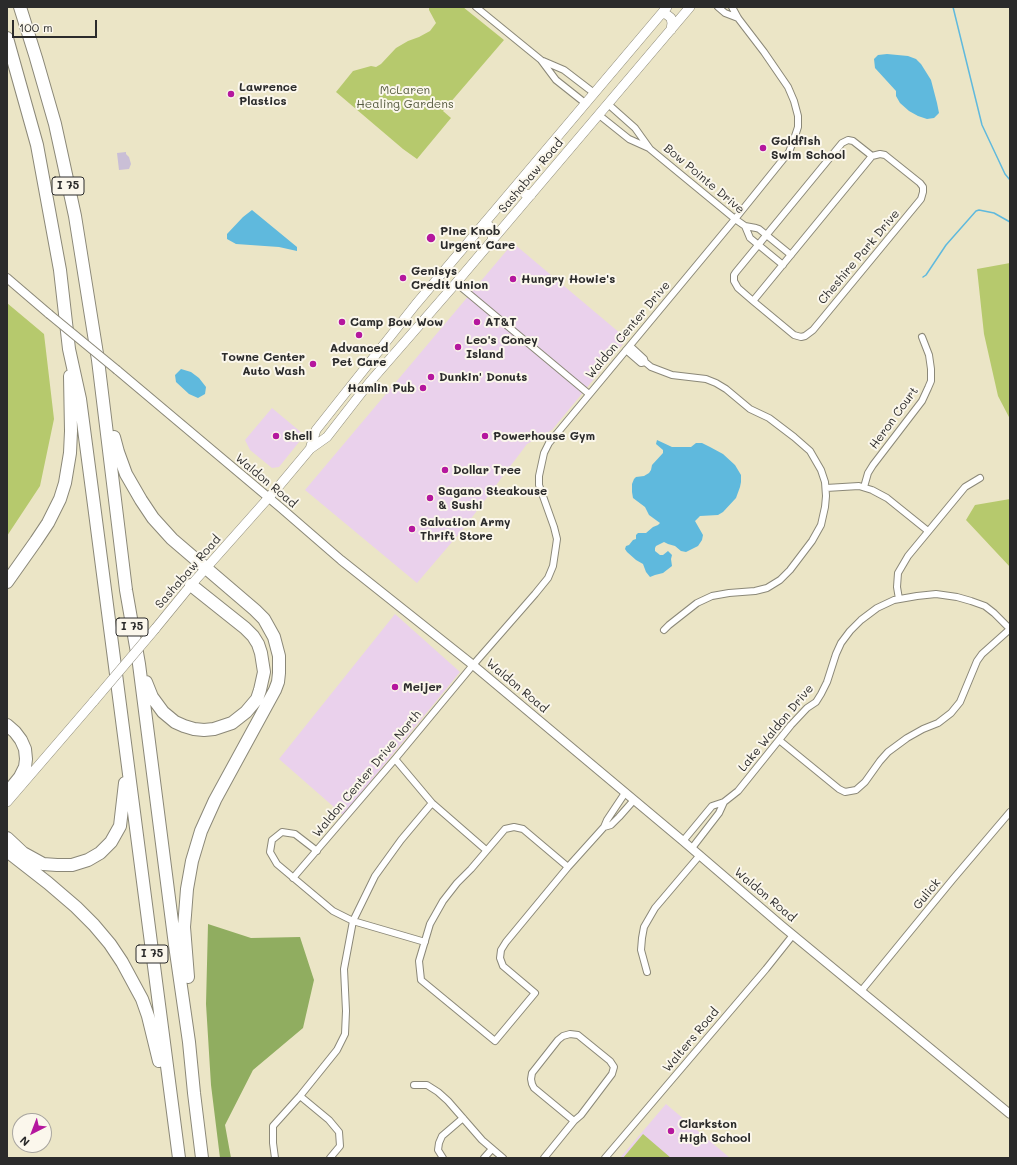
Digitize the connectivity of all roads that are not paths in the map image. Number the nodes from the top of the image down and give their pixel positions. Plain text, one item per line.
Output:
1 (20, 7) edge
2 (476, 7) edge
3 (690, 7) edge
4 (718, 7) edge
5 (732, 7) edge
6 (664, 10) edge
7 (738, 18) junction
8 (671, 30) junction
9 (7, 38) edge
10 (541, 60) junction
11 (594, 93) junction
12 (585, 103) junction
13 (608, 104) junction
14 (599, 115) junction
15 (650, 149) junction
16 (872, 156) junction
17 (524, 176) junction
18 (531, 195) junction
19 (735, 219) junction
20 (485, 222) junction
21 (745, 226) junction
22 (766, 235) junction
23 (492, 241) junction
24 (758, 245) junction
25 (791, 255) junction
26 (783, 265) junction
27 (7, 278) edge
28 (456, 283) junction
29 (753, 301) junction
30 (393, 333) junction
31 (922, 337) dead end
32 (403, 344) junction
33 (628, 348) junction
34 (69, 349) junction
35 (99, 368) junction
36 (589, 394) junction
37 (334, 408) junction
38 (344, 416) junction
39 (310, 449) junction
40 (980, 478) dead end
41 (864, 487) junction
42 (826, 488) junction
43 (268, 498) junction
44 (928, 531) junction
45 (206, 568) junction
46 (7, 582) edge
47 (191, 585) junction
48 (899, 599) junction
49 (1010, 629) edge
50 (664, 630) dead end
51 (139, 664) junction
52 (473, 665) junction
53 (7, 725) edge
54 (779, 740) junction
55 (125, 750) junction
56 (395, 759) junction
57 (7, 793) edge
58 (625, 793) junction
59 (634, 800) junction
60 (7, 802) edge
61 (724, 802) junction
62 (432, 803) junction
63 (1010, 812) edge
64 (604, 827) junction
65 (7, 838) edge
66 (683, 840) junction
67 (692, 848) junction
68 (486, 850) junction
69 (7, 851) edge
70 (317, 851) junction
71 (700, 855) junction
72 (568, 867) junction
73 (293, 878) junction
74 (353, 921) junction
75 (793, 935) junction
76 (425, 942) junction
77 (647, 972) dead end
78 (862, 990) junction
79 (189, 1042) junction
80 (414, 1085) dead end
81 (300, 1096) junction
82 (1010, 1114) edge
83 (463, 1118) junction
84 (574, 1121) junction
85 (175, 1131) junction
86 (492, 1149) junction
87 (178, 1158) edge
88 (202, 1158) edge
89 (275, 1158) edge
90 (330, 1158) edge
91 (443, 1158) edge
92 (484, 1158) edge
93 (503, 1158) edge
94 (544, 1158) edge
95 (604, 1158) edge

1 - 35 highway, I 75
2 - 10 street
3 - 8 main road, Sashabaw Road
4 - 7 street, Waldon Center Drive
5 - 7 street, Waldon Center Drive
6 - 8 main road
6 - 11 main road, Sashabaw Road
7 - 19 street, Waldon Center Drive
8 - 13 main road, Sashabaw Road
9 - 34 highway, I 75
10 - 11 street
10 - 12 street
11 - 12 main road, Sashabaw Road
12 - 17 main road, Sashabaw Road
13 - 14 main road, Sashabaw Road
13 - 15 street, Bow Pointe Drive
14 - 15 street, Bow Pointe Drive
14 - 18 main road, Sashabaw Road
15 - 19 street, Bow Pointe Drive
16 - 22 street, Cheshire Park Drive
16 - 25 street
16 - 29 street, Cheshire Park Drive
17 - 18 main road
17 - 20 main road, Sashabaw Road
18 - 23 main road, Sashabaw Road
19 - 21 street, Bow Pointe Drive
19 - 33 street, Waldon Center Drive
20 - 23 main road
20 - 30 main road, Sashabaw Road
21 - 22 street, Bow Pointe Drive
21 - 24 street, Bow Pointe Drive
22 - 24 street, Cheshire Park Drive
22 - 25 street, Bow Pointe Drive
23 - 28 main road, Sashabaw Road
24 - 26 street, Bow Pointe Drive
24 - 29 street, Cheshire Park Drive
25 - 26 street
26 - 29 street
27 - 43 street, Waldon Road, bridge
28 - 32 main road, Sashabaw Road
28 - 36 street
30 - 32 main road
30 - 37 main road, Sashabaw Road
31 - 41 street, Heron Court
32 - 38 main road, Sashabaw Road
33 - 36 street, Waldon Center Drive
33 - 42 street
34 - 46 highway
34 - 55 highway, I 75
35 - 45 highway
35 - 51 highway, I 75
36 - 52 street, Waldon Center Drive
37 - 38 main road
37 - 39 main road, Sashabaw Road
38 - 39 main road, Sashabaw Road
39 - 43 main road, Sashabaw Road
40 - 44 street
41 - 42 street
41 - 44 street
42 - 50 street
43 - 45 main road, Sashabaw Road
43 - 52 street, Waldon Road
44 - 48 street
45 - 47 main road, Sashabaw Road
45 - 79 highway
47 - 51 highway
47 - 60 main road, Sashabaw Road, bridge
48 - 49 street, Lake Waldon Drive
48 - 54 street, Lake Waldon Drive
49 - 54 street
51 - 79 highway, I 75
52 - 56 street, Waldon Center Drive North
52 - 58 street, Waldon Road
53 - 57 highway
54 - 61 street, Lake Waldon Drive
55 - 65 highway
55 - 85 highway, I 75
56 - 62 street
56 - 70 street, Waldon Center Drive North
58 - 59 street, Waldon Road
58 - 64 street
59 - 64 street
59 - 66 street, Waldon Road
61 - 66 street, Lake Waldon Drive
61 - 67 street, Lake Waldon Drive
62 - 68 street
62 - 74 street
63 - 78 street, Gulick
64 - 72 street
66 - 67 street, Waldon Road
67 - 71 street, Waldon Road
68 - 72 street
68 - 76 street
69 - 85 highway
70 - 73 street, Waldon Center Drive North
70 - 73 street
71 - 75 street, Waldon Road
71 - 77 street
72 - 76 street
73 - 74 street
74 - 76 street
74 - 81 street
75 - 78 street, Waldon Road
75 - 95 street, Walters Road
78 - 82 street, Waldon Road
79 - 88 highway, I 75
80 - 83 street
81 - 89 street
81 - 90 street
83 - 86 street
83 - 91 street
84 - 84 street
84 - 94 street
85 - 87 highway, I 75
86 - 92 street
86 - 93 street

